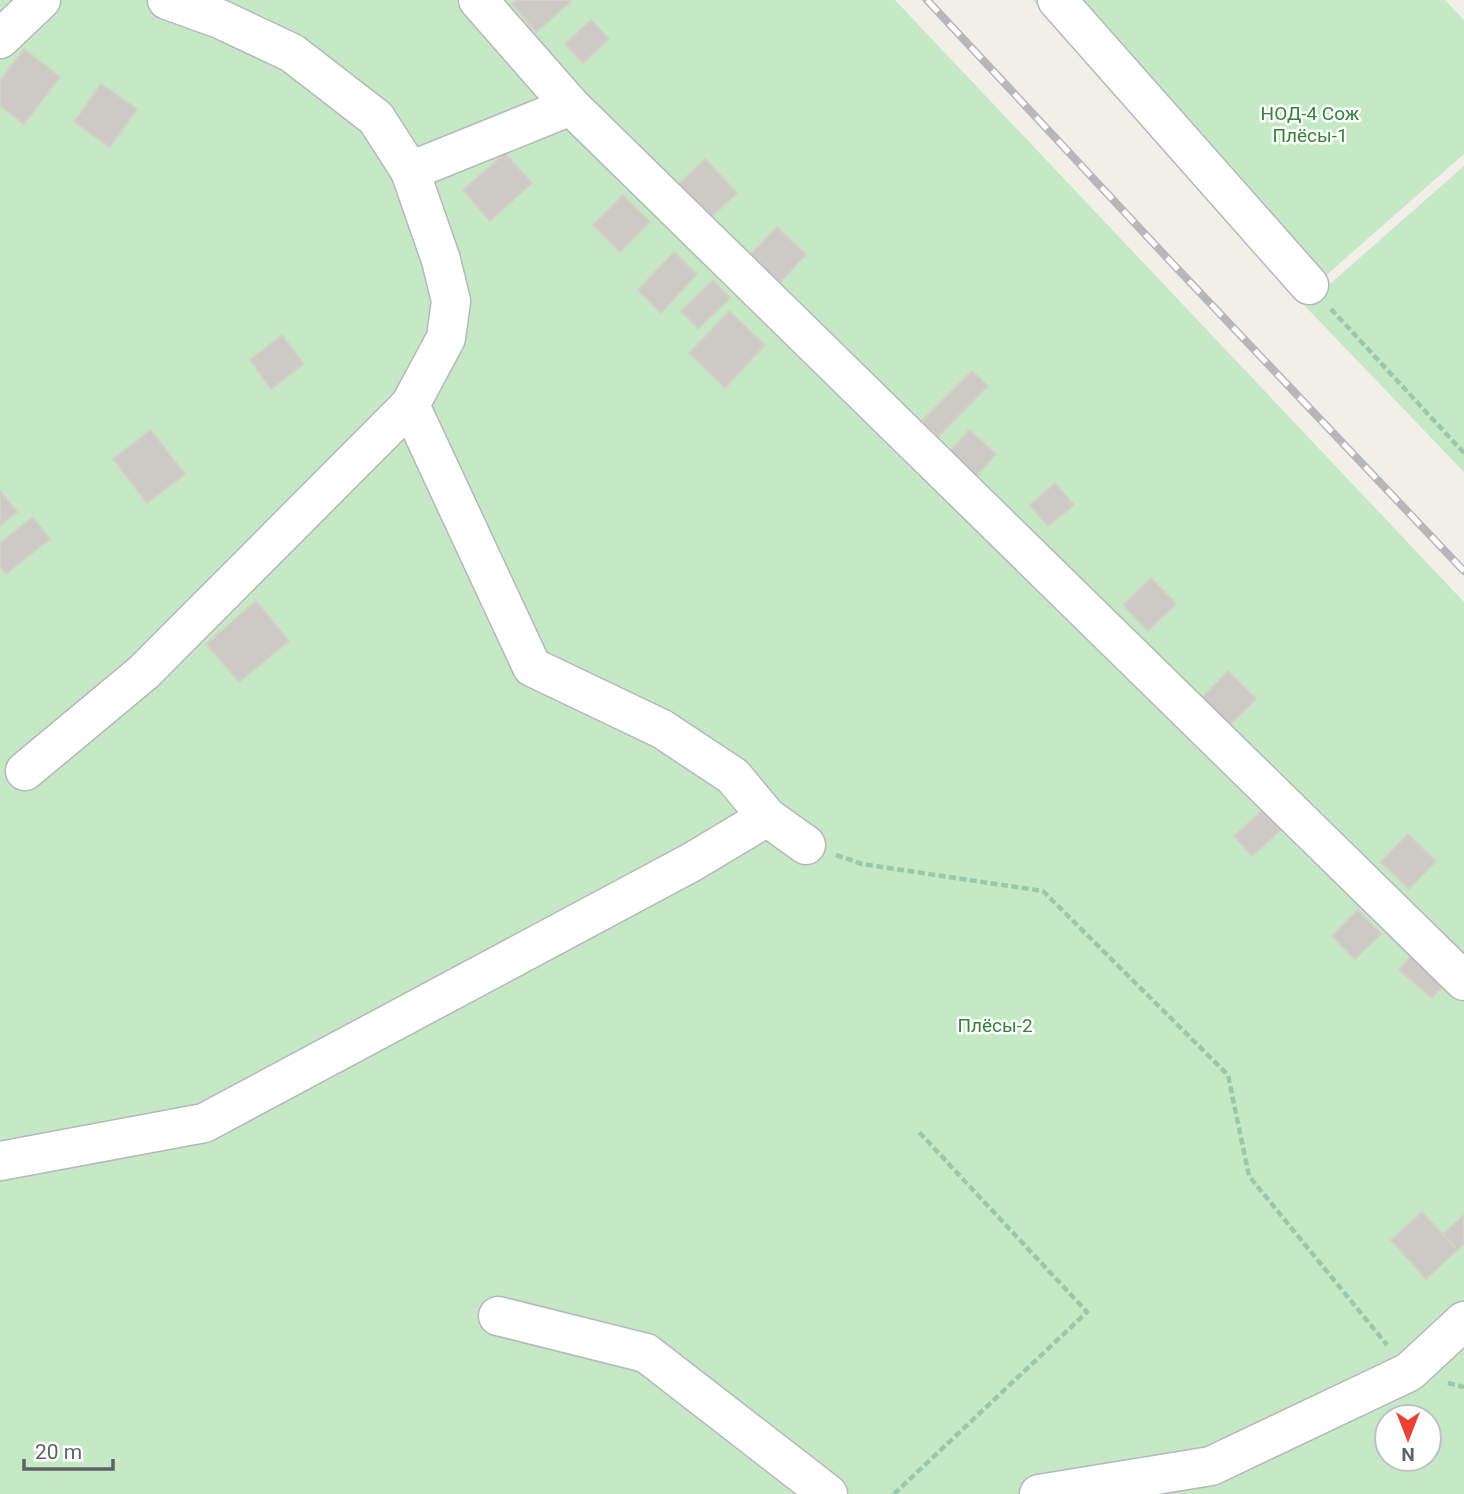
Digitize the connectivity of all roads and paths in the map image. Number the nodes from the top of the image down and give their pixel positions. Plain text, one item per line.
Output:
1 (41, 0) edge
2 (167, 0) edge
3 (478, 0) edge
4 (1057, 0) edge
5 (0, 39) edge
6 (570, 106) junction
7 (410, 171) junction
8 (1309, 285) joint
9 (410, 405) junction
10 (1464, 453) edge
11 (25, 771) dead end
12 (767, 817) junction
13 (806, 845) joint
14 (1464, 981) edge
15 (919, 1132) dead end
16 (0, 1161) edge
17 (498, 1316) dead end
18 (1464, 1321) edge
19 (1409, 1372) junction
20 (1464, 1387) edge
21 (828, 1494) edge
22 (894, 1494) edge
23 (1039, 1494) edge

1 - 5 lane
2 - 7 lane
3 - 6 lane
4 - 8 lane
6 - 7 lane
6 - 14 lane
7 - 9 lane
8 - 10 path
9 - 11 lane
9 - 12 lane
12 - 13 lane
12 - 16 lane
13 - 19 path
15 - 22 path
17 - 21 lane
18 - 19 lane
19 - 20 path
19 - 23 lane

